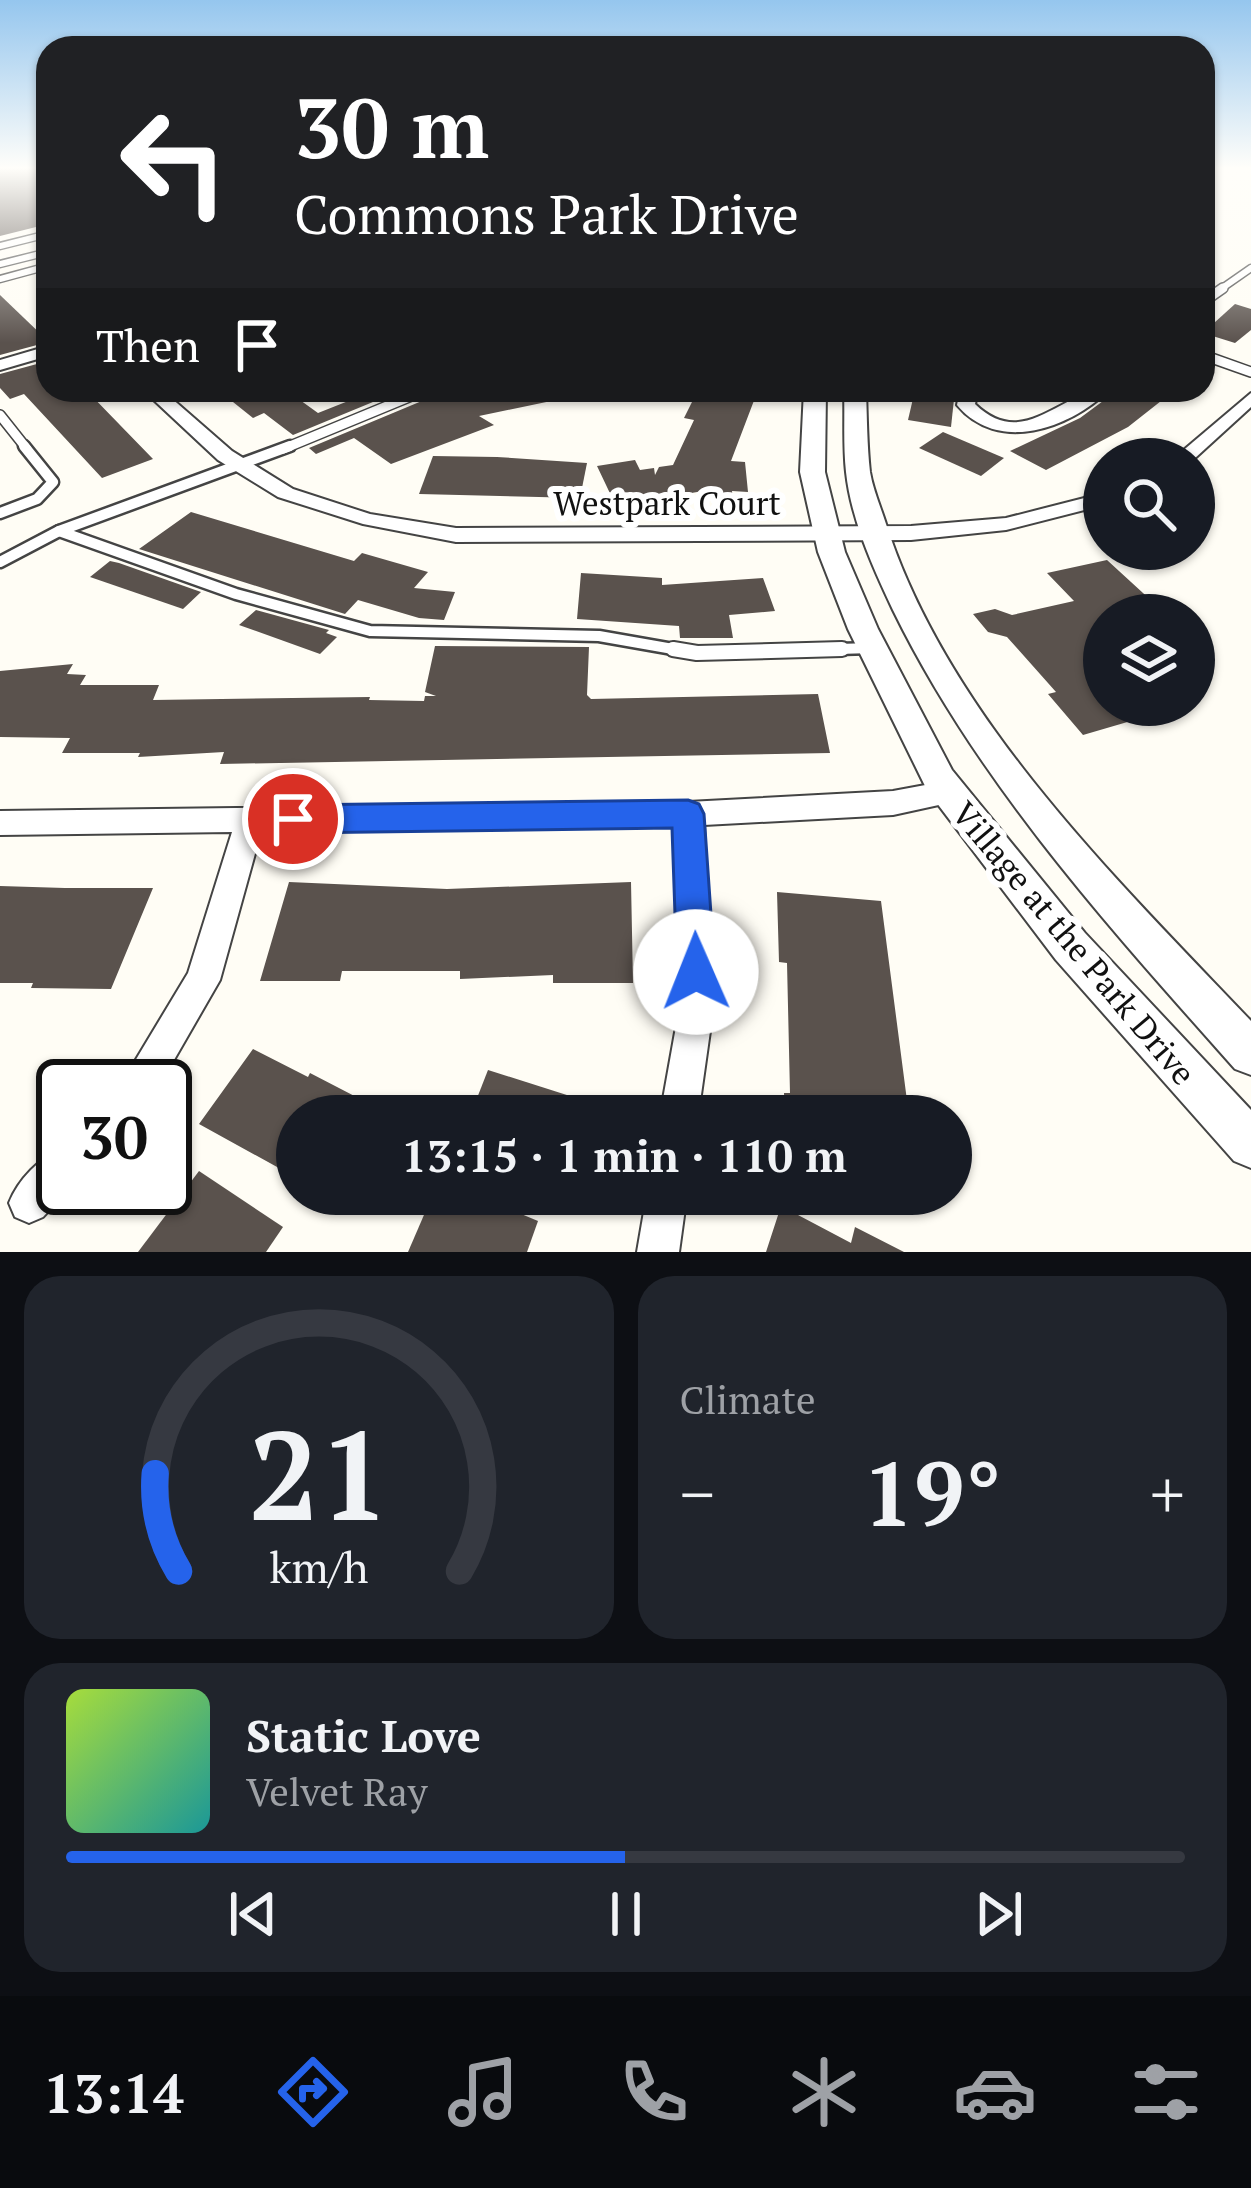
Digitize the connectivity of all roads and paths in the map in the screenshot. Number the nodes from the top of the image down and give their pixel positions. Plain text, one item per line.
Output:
1 (36, 237) edge
2 (0, 246) edge
3 (36, 255) edge
4 (0, 264) edge
5 (1251, 268) edge
6 (36, 269) edge
7 (0, 279) edge
8 (1215, 294) edge
9 (36, 354) edge
10 (1215, 359) edge
11 (0, 365) edge
12 (1251, 372) edge
13 (1251, 398) edge
14 (166, 402) edge
15 (396, 402) edge
16 (814, 402) edge
17 (854, 402) edge
18 (970, 402) edge
19 (1083, 402) edge
20 (0, 415) edge
21 (1206, 438) edge
22 (238, 466) junction
23 (1083, 504) edge
24 (0, 513) edge
25 (58, 531) junction
26 (826, 535) junction
27 (872, 535) junction
28 (0, 562) edge
29 (873, 648) junction
30 (947, 793) junction
31 (688, 814) junction
32 (250, 820) junction
33 (0, 823) edge
34 (1251, 1053) edge
35 (155, 1059) edge
36 (683, 1095) edge
37 (1251, 1144) edge
38 (36, 1196) edge
39 (29, 1203) dead end
40 (664, 1215) edge
41 (658, 1252) edge

1 - 2 lane
3 - 4 lane
5 - 8 lane
6 - 7 lane
9 - 11 street
10 - 12 lane
13 - 21 street
14 - 22 street, Westpark Court
15 - 22 lane
16 - 26 street, Village at the Park Drive
17 - 27 street, Village at the Park Drive
18 - 19 street
20 - 24 lane
22 - 25 lane
22 - 26 street, Westpark Court
23 - 27 street, Westpark Court
25 - 28 lane
25 - 29 lane
26 - 27 street, Westpark Court
26 - 29 street, Village at the Park Drive
27 - 34 street, Village at the Park Drive
29 - 30 street, Village at the Park Drive
30 - 31 street
30 - 37 street, Village at the Park Drive
31 - 32 street
31 - 36 street
32 - 33 street
32 - 35 street
38 - 39 street
40 - 41 street

